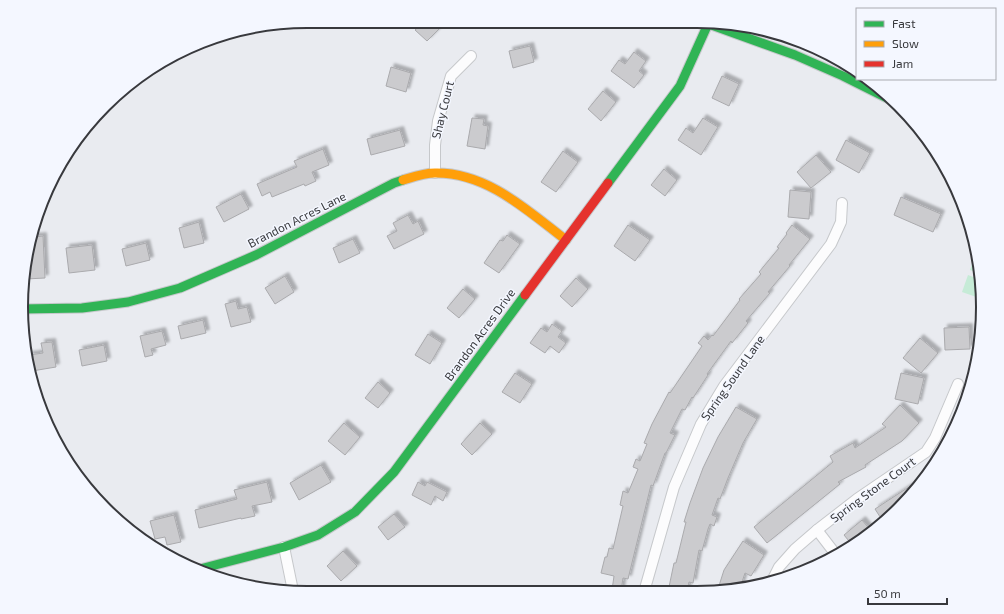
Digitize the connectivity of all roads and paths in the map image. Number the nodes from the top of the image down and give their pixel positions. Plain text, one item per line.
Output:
1 (705, 28) edge
2 (722, 29) edge
3 (472, 56) dead end
4 (874, 92) edge
5 (434, 173) junction
6 (842, 204) dead end
7 (566, 240) junction
8 (28, 309) edge
9 (958, 384) dead end
10 (817, 530) junction
11 (284, 547) junction
12 (833, 551) edge
13 (206, 567) edge
14 (775, 574) edge
15 (292, 585) edge
16 (646, 586) edge

1 - 7 street, Brandon Acres Drive
2 - 4 street
3 - 5 street, Shay Court
5 - 7 street, Brandon Acres Lane
5 - 8 street, Brandon Acres Lane
6 - 16 street, Spring Sound Lane
7 - 11 street, Brandon Acres Drive
9 - 10 street, Spring Stone Court
10 - 12 street
10 - 14 street, Spring Stone Court
11 - 13 street, Brandon Acres Drive
11 - 15 street

